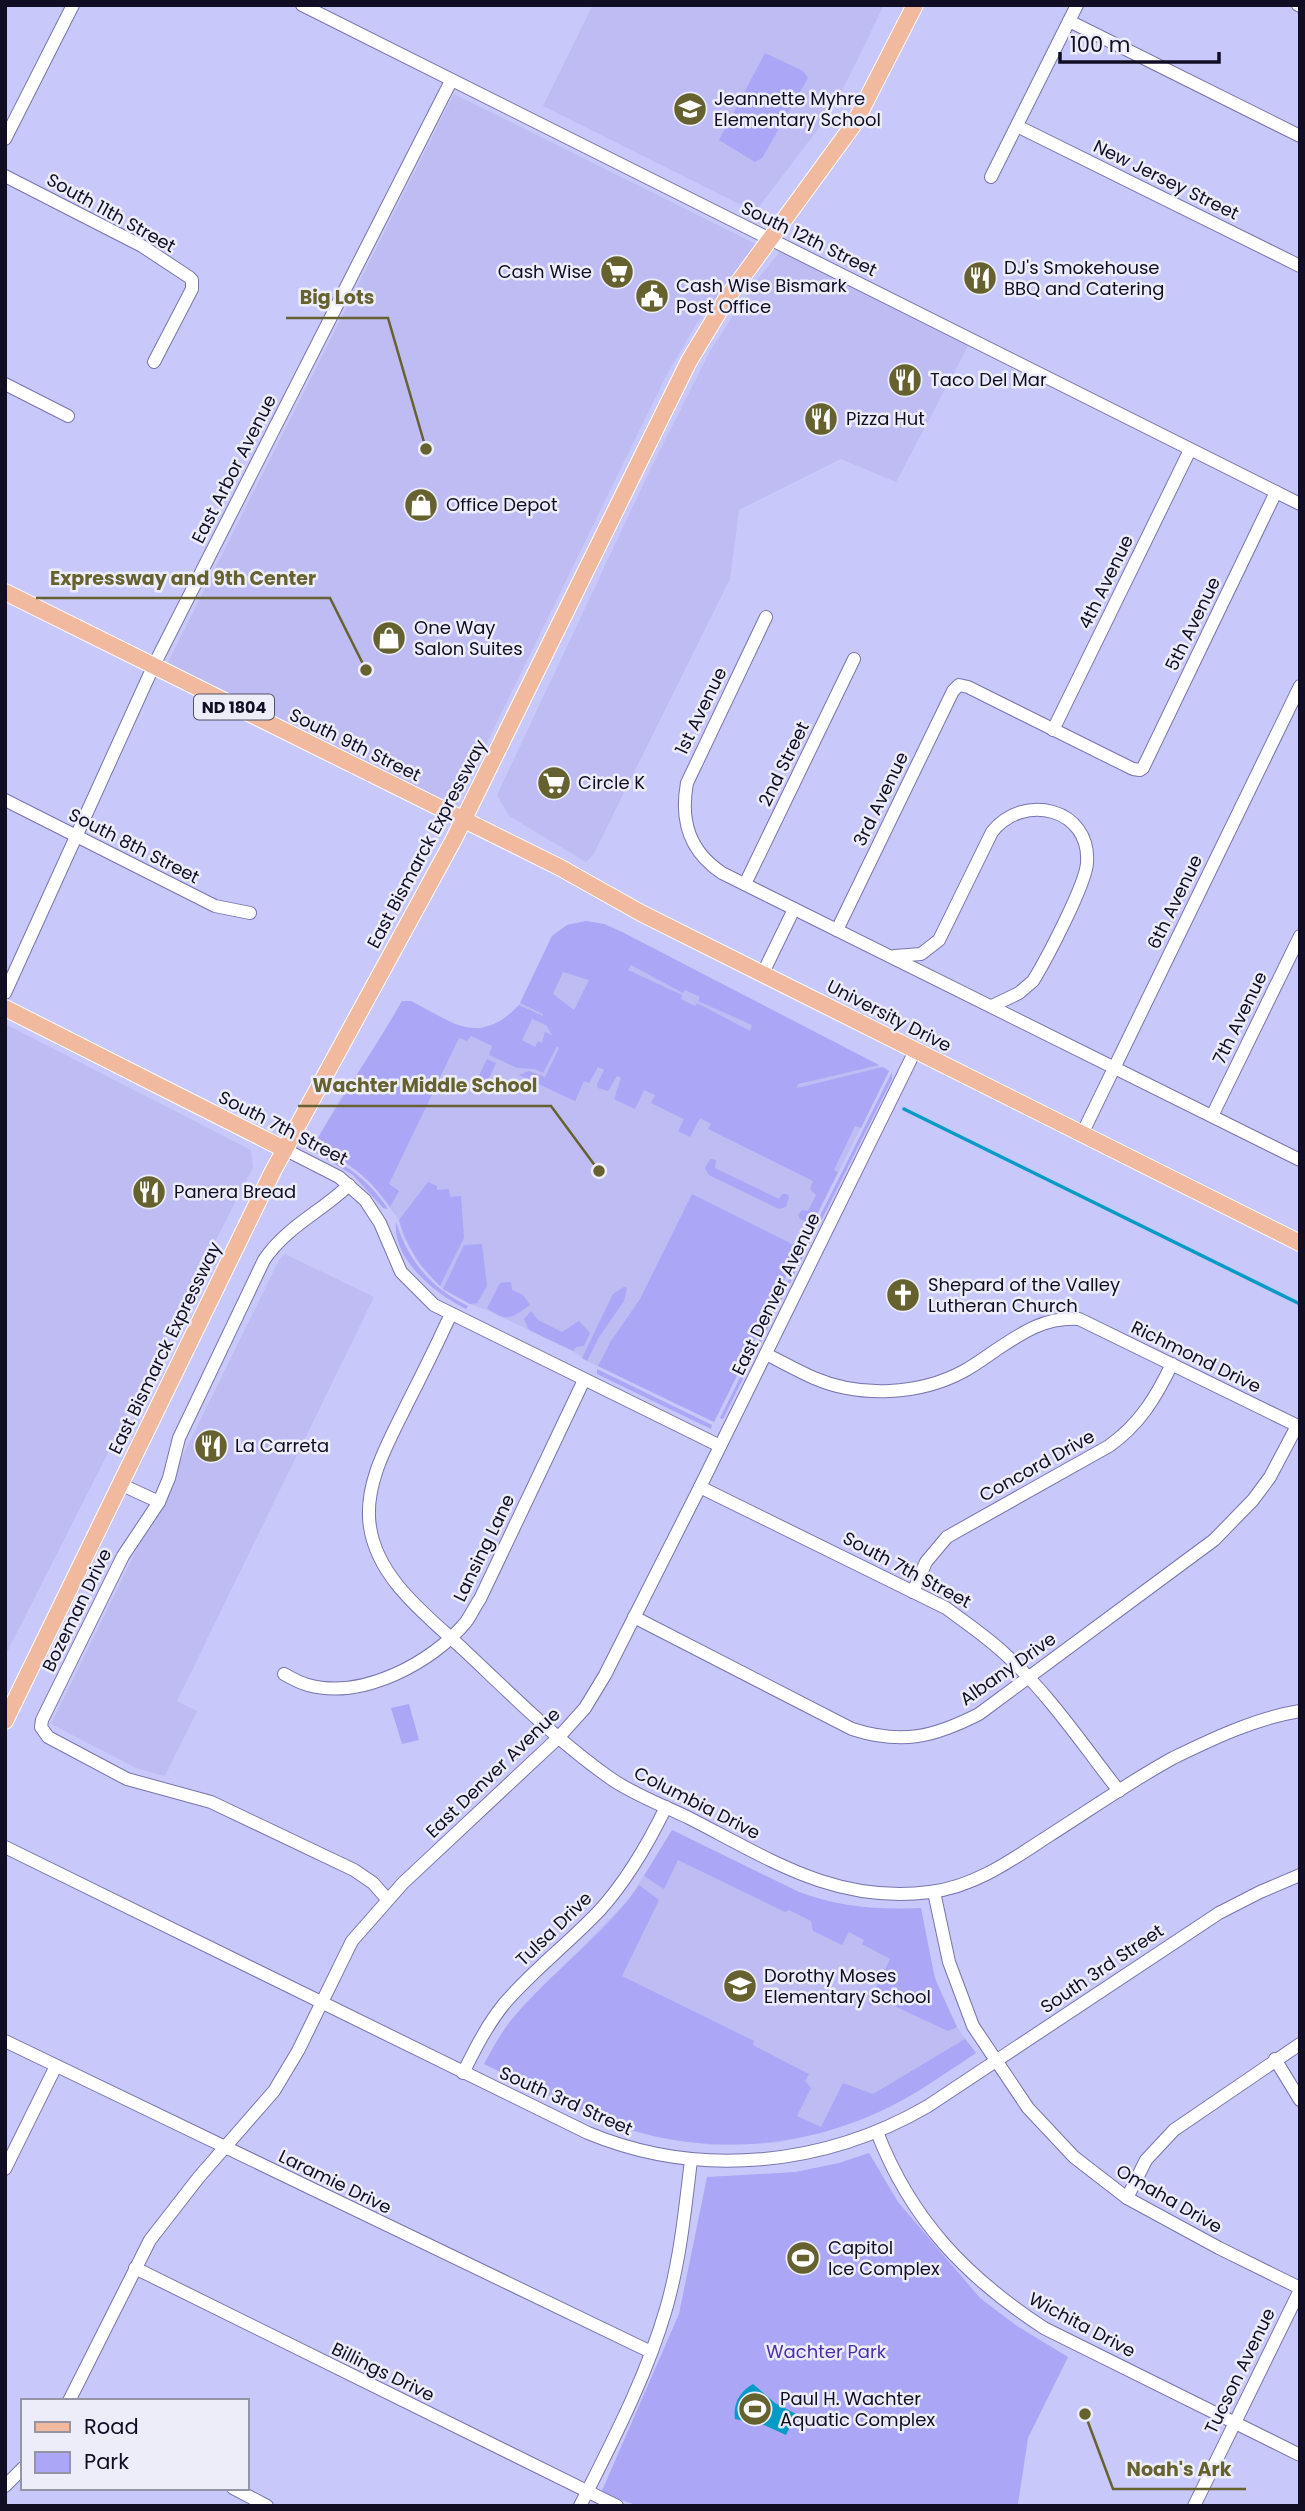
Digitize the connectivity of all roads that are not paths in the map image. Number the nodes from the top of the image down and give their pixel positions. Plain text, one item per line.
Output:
1 (74, 5) edge
2 (302, 5) edge
3 (915, 5) edge
4 (1077, 5) edge
5 (1069, 21) junction
6 (451, 81) junction
7 (1017, 126) junction
8 (1300, 136) edge
9 (5, 139) edge
10 (5, 176) edge
11 (991, 177) dead end
12 (770, 240) junction
13 (1300, 266) edge
14 (154, 362) dead end
15 (5, 384) edge
16 (68, 416) dead end
17 (1190, 450) junction
18 (1276, 492) junction
19 (1300, 504) edge
20 (5, 592) edge
21 (766, 617) dead end
22 (854, 659) dead end
23 (153, 667) junction
24 (1300, 686) edge
25 (1053, 730) junction
26 (5, 800) edge
27 (463, 820) junction
28 (77, 836) junction
29 (745, 884) junction
30 (794, 909) junction
31 (250, 913) dead end
32 (836, 930) junction
33 (1300, 936) edge
34 (891, 956) junction
35 (763, 973) junction
36 (5, 993) edge
37 (992, 1006) junction
38 (5, 1008) edge
39 (915, 1051) junction
40 (1114, 1067) junction
41 (1212, 1116) junction
42 (1082, 1134) junction
43 (284, 1149) junction
44 (1300, 1159) edge
45 (349, 1185) junction
46 (1300, 1243) edge
47 (451, 1314) junction
48 (766, 1354) junction
49 (1172, 1364) junction
50 (584, 1380) junction
51 (1298, 1427) edge
52 (720, 1446) junction
53 (120, 1484) junction
54 (700, 1488) junction
55 (159, 1502) junction
56 (913, 1592) junction
57 (634, 1617) junction
58 (450, 1637) junction
59 (284, 1674) dead end
60 (1029, 1678) junction
61 (1300, 1711) edge
62 (5, 1721) edge
63 (558, 1738) junction
64 (1119, 1791) junction
65 (666, 1807) junction
66 (5, 1847) edge
67 (1300, 1875) edge
68 (934, 1892) junction
69 (387, 1899) junction
70 (321, 2002) junction
71 (5, 2041) edge
72 (1300, 2044) edge
73 (1275, 2059) junction
74 (997, 2060) junction
75 (56, 2066) junction
76 (463, 2073) junction
77 (1300, 2100) edge
78 (877, 2132) junction
79 (225, 2148) junction
80 (691, 2160) junction
81 (5, 2169) edge
82 (1127, 2198) junction
83 (135, 2268) junction
84 (1300, 2289) edge
85 (651, 2352) junction
86 (70, 2399) edge
87 (1235, 2423) junction
88 (1300, 2455) edge
89 (21, 2470) edge
90 (5, 2486) edge
91 (237, 2490) edge
92 (587, 2491) junction
93 (267, 2506) edge
94 (580, 2506) edge
95 (617, 2506) edge
96 (1194, 2506) edge

1 - 9 street
2 - 6 street, South 12th Street
3 - 12 main road, East Bismarck Expressway
4 - 5 street
5 - 7 street
5 - 8 street
6 - 12 street, South 12th Street
6 - 23 street, East Arbor Avenue
7 - 11 street
7 - 13 street, New Jersey Street
10 - 14 street, South 11th Street
12 - 17 street, South 12th Street
12 - 27 main road, East Bismarck Expressway
15 - 16 street
17 - 18 street, South 12th Street
17 - 25 street, 4th Avenue
18 - 19 street, South 12th Street
18 - 25 street, 5th Avenue
20 - 23 main road, South 9th Street / ND 1804
21 - 29 street, 1st Avenue
22 - 29 street, 2nd Street
23 - 27 main road, South 9th Street / ND 1804
23 - 28 street, East Arbor Avenue
24 - 40 street, 6th Avenue
25 - 32 street, 3rd Avenue
26 - 28 street, South 8th Street
27 - 35 main road, University Drive / ND 1804
27 - 43 main road, East Bismarck Expressway
28 - 31 street, South 8th Street
28 - 36 street, East Arbor Avenue
29 - 30 street
30 - 32 street
30 - 35 street
32 - 34 street
33 - 41 street, 7th Avenue
34 - 37 street
34 - 37 street
35 - 39 main road, University Drive / ND 1804
37 - 40 street
38 - 43 main road, South 7th Street
39 - 42 main road, University Drive / ND 1804
39 - 48 street, East Denver Avenue
40 - 41 street
40 - 42 street, 6th Avenue
41 - 44 street
42 - 46 main road, University Drive / ND 1804
43 - 45 street, South 7th Street
43 - 53 main road, East Bismarck Expressway
45 - 47 street, South 7th Street
45 - 55 street, Bozeman Drive
47 - 50 street, South 7th Street
47 - 58 street, Columbia Drive
48 - 49 street, Richmond Drive
48 - 52 street, East Denver Avenue
49 - 51 street, Richmond Drive
49 - 56 street, Concord Drive
50 - 52 street, South 7th Street
50 - 58 street, Lansing Lane
51 - 60 street, Albany Drive
52 - 54 street, East Denver Avenue
53 - 55 street
53 - 62 main road, East Bismarck Expressway
54 - 56 street, South 7th Street
54 - 57 street, East Denver Avenue
55 - 69 street, Bozeman Drive
56 - 60 street, South 7th Street
57 - 60 street, Albany Drive
57 - 63 street, East Denver Avenue
58 - 59 street, Lansing Lane
58 - 63 street, Columbia Drive
60 - 64 street, South 7th Street
61 - 64 street, Columbia Drive
63 - 65 street, Columbia Drive
63 - 69 street, East Denver Avenue
64 - 68 street, Columbia Drive
65 - 68 street, Columbia Drive
65 - 76 street, Tulsa Drive
66 - 70 street, South 3rd Street
67 - 74 street, South 3rd Street
68 - 74 street, Omaha Drive
69 - 70 street, East Denver Avenue
70 - 76 street, South 3rd Street
70 - 79 street, East Denver Avenue
71 - 75 street, Laramie Drive
72 - 73 street
73 - 77 street
73 - 82 street
74 - 78 street, South 3rd Street
74 - 82 street, Omaha Drive
75 - 79 street, Laramie Drive
75 - 81 street
76 - 80 street, South 3rd Street
78 - 80 street, South 3rd Street
78 - 87 street, Wichita Drive
79 - 83 street, East Denver Avenue
79 - 85 street, Laramie Drive
80 - 85 street
82 - 84 street, Omaha Drive
83 - 86 street, East Denver Avenue
83 - 92 street, Billings Drive
84 - 87 street, Tucson Avenue
85 - 92 street
87 - 88 street, Wichita Drive
87 - 96 street, Tucson Avenue
89 - 90 street
91 - 93 street
92 - 94 street
92 - 95 street, Billings Drive

